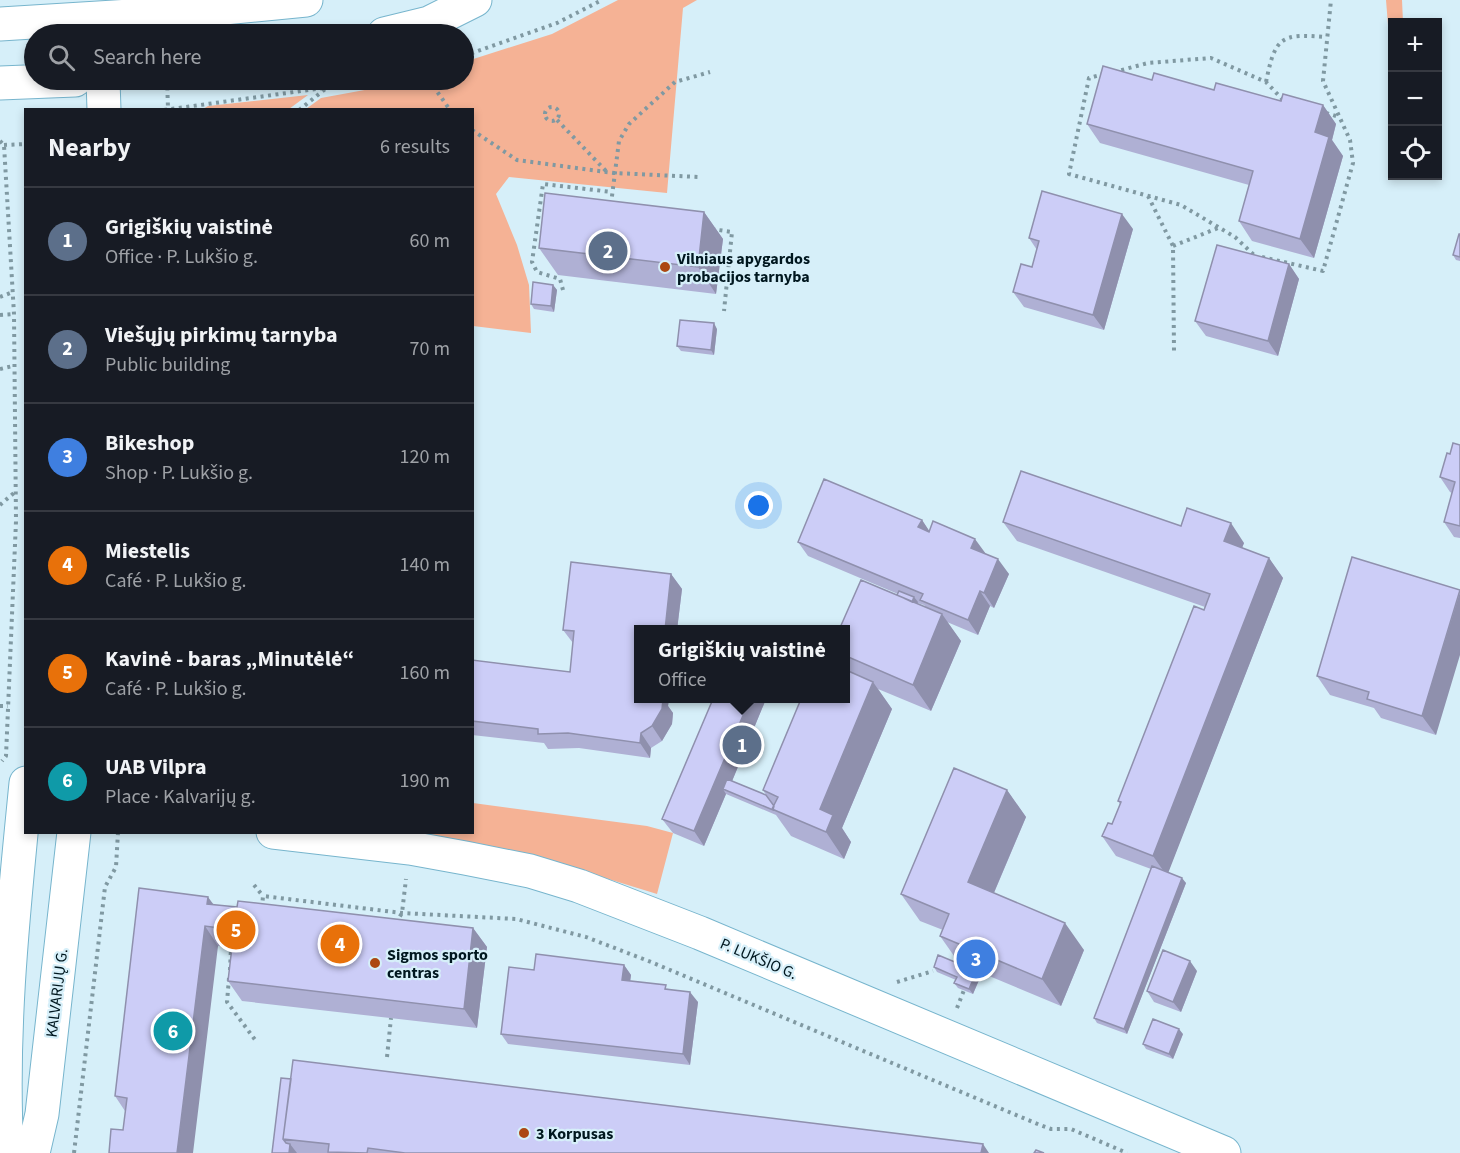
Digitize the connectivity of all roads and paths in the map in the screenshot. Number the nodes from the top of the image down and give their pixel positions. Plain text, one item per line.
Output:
1 (306, 0) edge
2 (475, 0) edge
3 (602, 0) edge
4 (1331, 0) edge
5 (101, 17) edge
6 (46, 19) edge
7 (0, 24) edge
8 (425, 24) edge
9 (1325, 38) junction
10 (474, 52) edge
11 (710, 72) dead end
12 (1266, 82) junction
13 (0, 83) edge
14 (24, 85) edge
15 (103, 90) edge
16 (167, 90) edge
17 (296, 90) edge
18 (324, 90) edge
19 (436, 90) edge
20 (1294, 105) edge
21 (104, 108) edge
22 (166, 108) edge
23 (173, 108) edge
24 (301, 108) edge
25 (449, 108) edge
26 (1317, 111) edge
27 (1339, 117) junction
28 (557, 120) junction
29 (474, 131) edge
30 (2, 143) edge
31 (24, 144) edge
32 (607, 172) junction
33 (615, 173) junction
34 (698, 177) dead end
35 (612, 192) junction
36 (1148, 196) junction
37 (610, 209) edge
38 (1219, 228) junction
39 (709, 229) dead end
40 (1173, 246) junction
41 (564, 290) dead end
42 (13, 292) junction
43 (0, 297) edge
44 (724, 311) dead end
45 (14, 314) junction
46 (0, 315) edge
47 (1174, 351) dead end
48 (13, 366) junction
49 (0, 369) edge
50 (15, 491) junction
51 (0, 505) edge
52 (0, 706) edge
53 (8, 706) junction
54 (0, 764) edge
55 (24, 809) edge
56 (74, 834) edge
57 (118, 834) edge
58 (290, 834) edge
59 (410, 848) junction
60 (254, 885) dead end
61 (263, 896) junction
62 (261, 913) edge
63 (402, 913) junction
64 (393, 928) edge
65 (231, 947) edge
66 (391, 1018) edge
67 (256, 1041) dead end
68 (387, 1058) dead end
69 (7, 1153) edge
70 (33, 1153) edge
71 (74, 1153) edge
72 (1127, 1153) edge
73 (1224, 1153) edge

1 - 5 main road
2 - 8 main road
3 - 10 path
4 - 9 path
5 - 6 main road
6 - 7 main road
9 - 12 path
9 - 27 path
11 - 33 path
12 - 20 path
12 - 36 path
13 - 14 main road
15 - 21 main road
16 - 22 path
17 - 23 path
18 - 24 path
19 - 25 path
26 - 27 path
27 - 38 path
28 - 28 path
28 - 32 path
29 - 32 path
30 - 31 path
30 - 42 path
32 - 33 path
33 - 34 path
33 - 35 path
35 - 37 path
35 - 41 path
36 - 38 path
36 - 40 path
38 - 40 path
39 - 44 path
40 - 47 path
42 - 43 path
42 - 45 path
45 - 46 path
45 - 48 path
48 - 49 path
48 - 50 path
50 - 51 path
50 - 53 path
52 - 53 path
53 - 54 path
55 - 69 main road
56 - 70 main road, KALVARIJŲ G.
57 - 71 path
58 - 59 main road, P. LUKŠIO G.
59 - 63 path
59 - 73 main road, P. LUKŠIO G.
60 - 61 path
61 - 62 path
61 - 63 path
63 - 64 path
63 - 72 path
65 - 67 path
66 - 68 path

